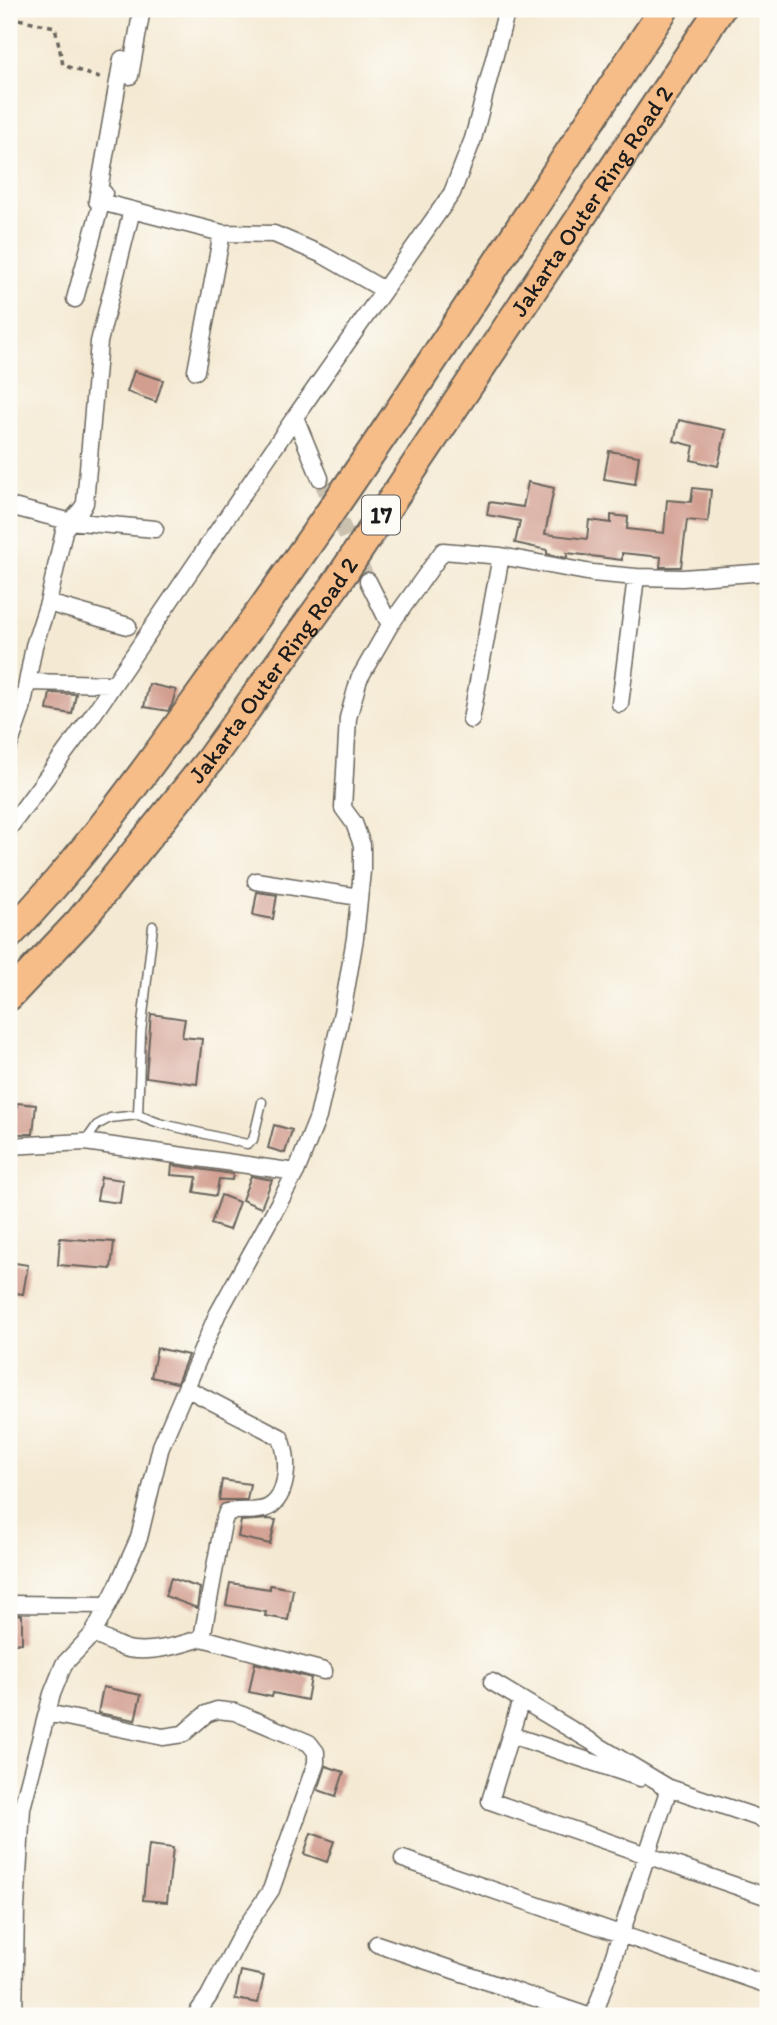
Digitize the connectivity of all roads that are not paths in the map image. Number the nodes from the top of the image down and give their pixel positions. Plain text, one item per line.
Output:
1 (142, 9) edge
2 (507, 9) edge
3 (664, 9) edge
4 (720, 9) edge
5 (122, 59) dead end
6 (97, 201) junction
7 (132, 210) junction
8 (222, 233) junction
9 (384, 290) junction
10 (196, 372) dead end
11 (295, 417) junction
12 (320, 478) tunnel mouth
13 (9, 506) edge
14 (68, 521) junction
15 (155, 529) dead end
16 (501, 556) junction
17 (768, 572) edge
18 (636, 577) junction
19 (368, 580) tunnel mouth
20 (48, 603) junction
21 (390, 625) junction
22 (128, 626) dead end
23 (28, 682) junction
24 (112, 684) junction
25 (620, 704) dead end
26 (471, 720) dead end
27 (9, 746) edge
28 (9, 828) edge
29 (256, 881) dead end
30 (359, 897) junction
31 (153, 926) dead end
32 (9, 935) edge
33 (9, 996) edge
34 (262, 1102) dead end
35 (138, 1115) junction
36 (85, 1142) junction
37 (9, 1146) edge
38 (296, 1172) junction
39 (186, 1388) junction
40 (9, 1604) edge
41 (107, 1605) junction
42 (93, 1634) junction
43 (202, 1637) junction
44 (324, 1671) dead end
45 (492, 1682) dead end
46 (521, 1700) junction
47 (47, 1713) junction
48 (511, 1735) junction
49 (669, 1788) junction
50 (15, 1808) edge
51 (768, 1821) edge
52 (647, 1855) junction
53 (402, 1859) dead end
54 (768, 1897) edge
55 (12, 1909) edge
56 (621, 1934) junction
57 (377, 1944) dead end
58 (768, 1985) edge
59 (14, 2016) edge
60 (195, 2016) edge
61 (591, 2016) edge

1 - 6 street
2 - 9 street
3 - 32 highway, Jakarta Outer Ring Road 2 / 17
4 - 33 highway, Jakarta Outer Ring Road 2 / 17
5 - 6 street
6 - 7 street
7 - 8 street
7 - 14 street
8 - 9 street
8 - 10 street
9 - 11 street
11 - 12 street
11 - 24 street
13 - 14 street
14 - 15 street
14 - 20 street
16 - 18 street
16 - 21 street
16 - 26 street
17 - 18 street
18 - 25 street
19 - 21 street
20 - 22 street
20 - 23 street
21 - 30 street
23 - 24 street
23 - 27 street
24 - 28 street
29 - 30 street
30 - 38 street
31 - 35 lane
34 - 35 lane
35 - 36 lane
36 - 37 street
36 - 38 street
38 - 39 street
39 - 41 street
39 - 43 street
40 - 41 street
41 - 42 street
42 - 43 street
42 - 47 street
43 - 44 street
45 - 46 street
46 - 48 street
46 - 49 street
47 - 50 street
47 - 60 street
48 - 49 street
48 - 52 street
49 - 51 street
49 - 52 street
50 - 55 street
52 - 54 street
52 - 56 street
53 - 56 street
55 - 59 street
56 - 58 street
56 - 61 street
57 - 61 street

